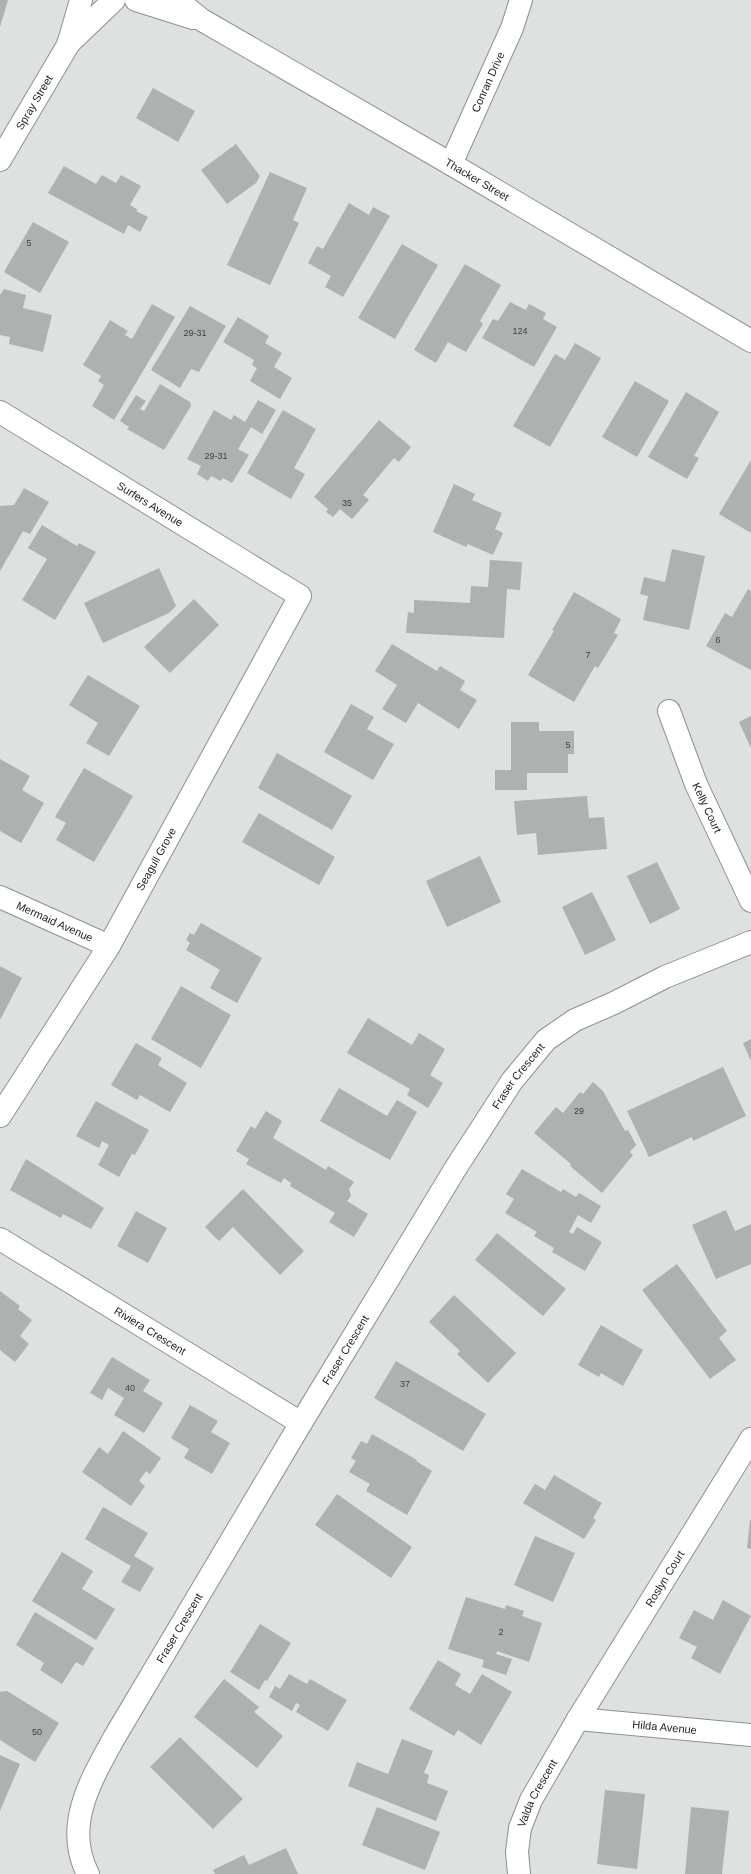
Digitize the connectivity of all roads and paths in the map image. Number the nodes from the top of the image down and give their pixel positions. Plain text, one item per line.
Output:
1 (81, 0) edge
2 (114, 0) edge
3 (136, 0) edge
4 (177, 0) edge
5 (521, 0) edge
6 (202, 20) junction
7 (68, 45) junction
8 (0, 160) edge
9 (452, 164) junction
10 (751, 340) edge
11 (0, 412) edge
12 (300, 596) joint
13 (670, 711) dead end
14 (0, 897) edge
15 (751, 901) edge
16 (751, 942) edge
17 (109, 946) junction
18 (0, 1116) edge
19 (0, 1239) edge
20 (301, 1423) junction
21 (751, 1439) edge
22 (578, 1719) junction
23 (751, 1735) edge
24 (88, 1874) edge
25 (519, 1874) edge

1 - 7 street, Spray Street
2 - 7 street, Spray Street
3 - 6 street, Thacker Street
4 - 6 street, Thacker Street
5 - 9 street, Conran Drive
6 - 9 street, Thacker Street
7 - 8 street, Spray Street
9 - 10 street, Thacker Street
11 - 12 street, Surfers Avenue
12 - 17 street, Seagull Grove
13 - 15 street, Kelly Court
14 - 17 street, Mermaid Avenue
16 - 20 street, Fraser Crescent
17 - 18 street, Seagull Grove
19 - 20 street, Riviera Crescent
20 - 24 street, Fraser Crescent
21 - 22 street, Roslyn Court
22 - 23 street, Hilda Avenue
22 - 25 street, Valda Crescent

